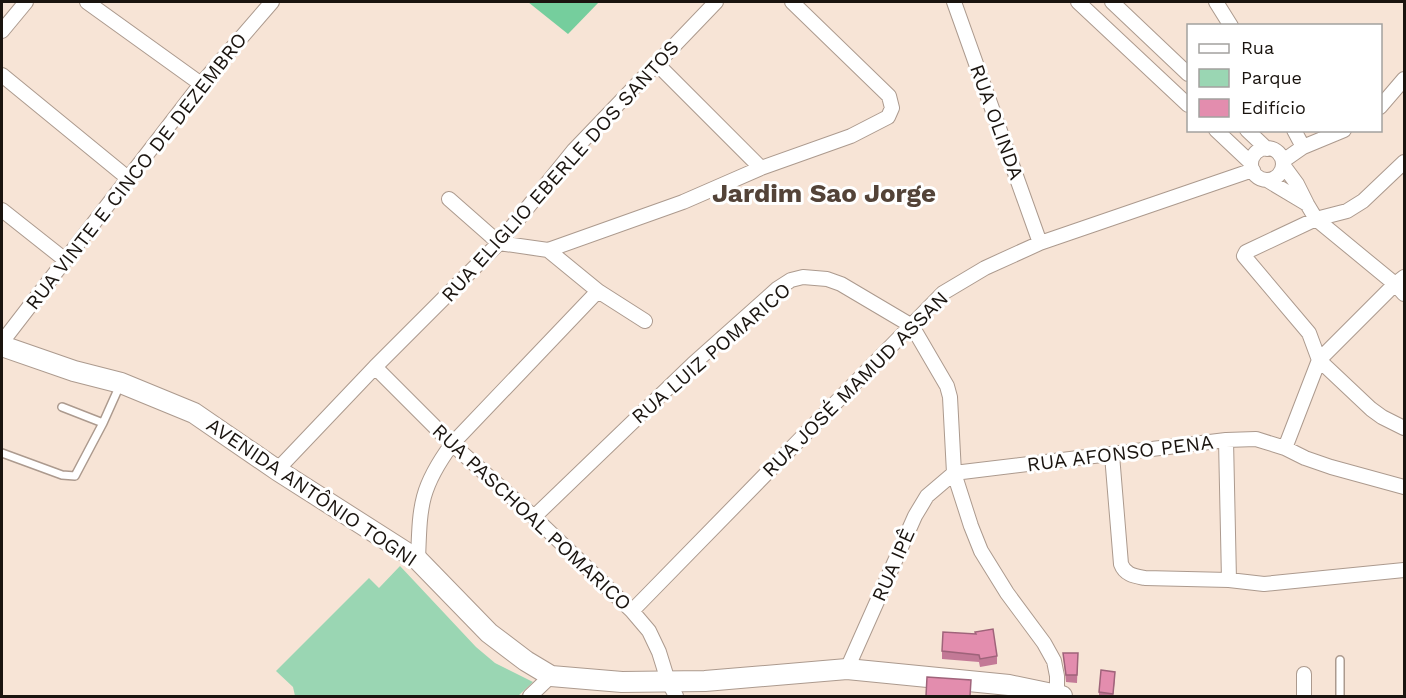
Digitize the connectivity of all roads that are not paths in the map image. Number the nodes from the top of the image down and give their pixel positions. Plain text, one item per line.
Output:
1 (26, 2) edge
2 (87, 2) edge
3 (717, 2) edge
4 (792, 2) edge
5 (954, 2) edge
6 (1078, 2) edge
7 (1112, 2) edge
8 (1216, 2) edge
9 (268, 3) edge
10 (1230, 24) edge
11 (2, 31) edge
12 (657, 64) junction
13 (1187, 73) edge
14 (2, 75) edge
15 (1404, 79) edge
16 (201, 84) junction
17 (1187, 104) edge
18 (1382, 105) edge
19 (1218, 132) edge
20 (1250, 132) edge
21 (1295, 132) edge
22 (1339, 132) edge
23 (1303, 147) junction
24 (1267, 149) junction
25 (1404, 162) edge
26 (1283, 163) junction
27 (1252, 167) junction
28 (761, 168) junction
29 (129, 179) junction
30 (1267, 180) junction
31 (449, 199) dead end
32 (1307, 204) junction
33 (2, 210) edge
34 (1316, 219) junction
35 (500, 243) junction
36 (1040, 243) junction
37 (548, 250) junction
38 (64, 259) junction
39 (1400, 280) edge
40 (598, 291) junction
41 (1404, 294) edge
42 (645, 321) dead end
43 (912, 326) junction
44 (2, 344) edge
45 (1319, 360) junction
46 (375, 367) junction
47 (121, 383) junction
48 (62, 407) dead end
49 (103, 423) junction
50 (1404, 428) edge
51 (1227, 440) junction
52 (452, 444) junction
53 (1284, 448) junction
54 (2, 453) edge
55 (1112, 455) junction
56 (277, 470) junction
57 (954, 473) junction
58 (1404, 487) edge
59 (534, 517) junction
60 (418, 560) junction
61 (1404, 570) edge
62 (1229, 580) junction
63 (632, 610) junction
64 (1340, 660) dead end
65 (847, 669) junction
66 (1304, 674) dead end
67 (551, 676) junction
68 (672, 689) edge
69 (988, 690) edge
70 (1009, 691) edge
71 (1060, 695) edge
72 (530, 696) edge
73 (1304, 696) edge
74 (1340, 696) edge

1 - 11 street
2 - 16 street
3 - 12 street, RUA ELIGLIO EBERLE DOS SANTOS
4 - 28 street
5 - 36 street, RUA OLINDA
6 - 17 street
7 - 13 street
8 - 10 street
9 - 16 street, RUA VINTE E CINCO DE DEZEMBRO
12 - 28 street
12 - 35 street, RUA ELIGLIO EBERLE DOS SANTOS
14 - 29 street
15 - 18 street
16 - 29 street, RUA VINTE E CINCO DE DEZEMBRO
19 - 27 street
20 - 24 street
21 - 23 street
22 - 23 street
23 - 26 street
24 - 26 street
24 - 27 street
25 - 34 street
26 - 30 street
26 - 32 street
27 - 30 street
27 - 36 street, RUA JOSÉ MAMUD ASSAN
28 - 37 street
29 - 38 street, RUA VINTE E CINCO DE DEZEMBRO
30 - 32 street
31 - 35 street
32 - 34 street
33 - 38 street
34 - 39 street
34 - 45 street
35 - 37 street
35 - 46 street, RUA ELIGLIO EBERLE DOS SANTOS
36 - 43 street, RUA JOSÉ MAMUD ASSAN
37 - 40 street
38 - 44 street, RUA VINTE E CINCO DE DEZEMBRO
39 - 41 street
39 - 45 street
40 - 42 street
40 - 52 street
43 - 57 street
43 - 59 street, RUA LUIZ POMARICO
43 - 63 street, RUA JOSÉ MAMUD ASSAN
44 - 47 street, AVENIDA ANTÔNIO TOGNI
45 - 50 street
45 - 53 street
46 - 52 street, RUA PASCHOAL POMARICO
46 - 56 street, RUA ELIGLIO EBERLE DOS SANTOS
47 - 49 lane
47 - 56 street, AVENIDA ANTÔNIO TOGNI
48 - 49 lane
49 - 54 lane
51 - 53 street, RUA AFONSO PENA
51 - 55 street, RUA AFONSO PENA
51 - 62 street
52 - 59 street, RUA PASCHOAL POMARICO
52 - 60 street
53 - 58 street, RUA AFONSO PENA
55 - 57 street, RUA AFONSO PENA
55 - 62 street
56 - 60 street, AVENIDA ANTÔNIO TOGNI
57 - 65 street, RUA IPÊ
57 - 71 street
59 - 63 street, RUA PASCHOAL POMARICO
60 - 67 street, AVENIDA ANTÔNIO TOGNI
61 - 62 street
63 - 68 street, RUA PASCHOAL POMARICO
64 - 74 lane
65 - 68 street, AVENIDA ANTÔNIO TOGNI
65 - 69 street, AVENIDA ANTÔNIO TOGNI
66 - 73 street
67 - 68 street, AVENIDA ANTÔNIO TOGNI
67 - 72 street
69 - 70 street, AVENIDA ANTÔNIO TOGNI
70 - 71 street, AVENIDA ANTÔNIO TOGNI

